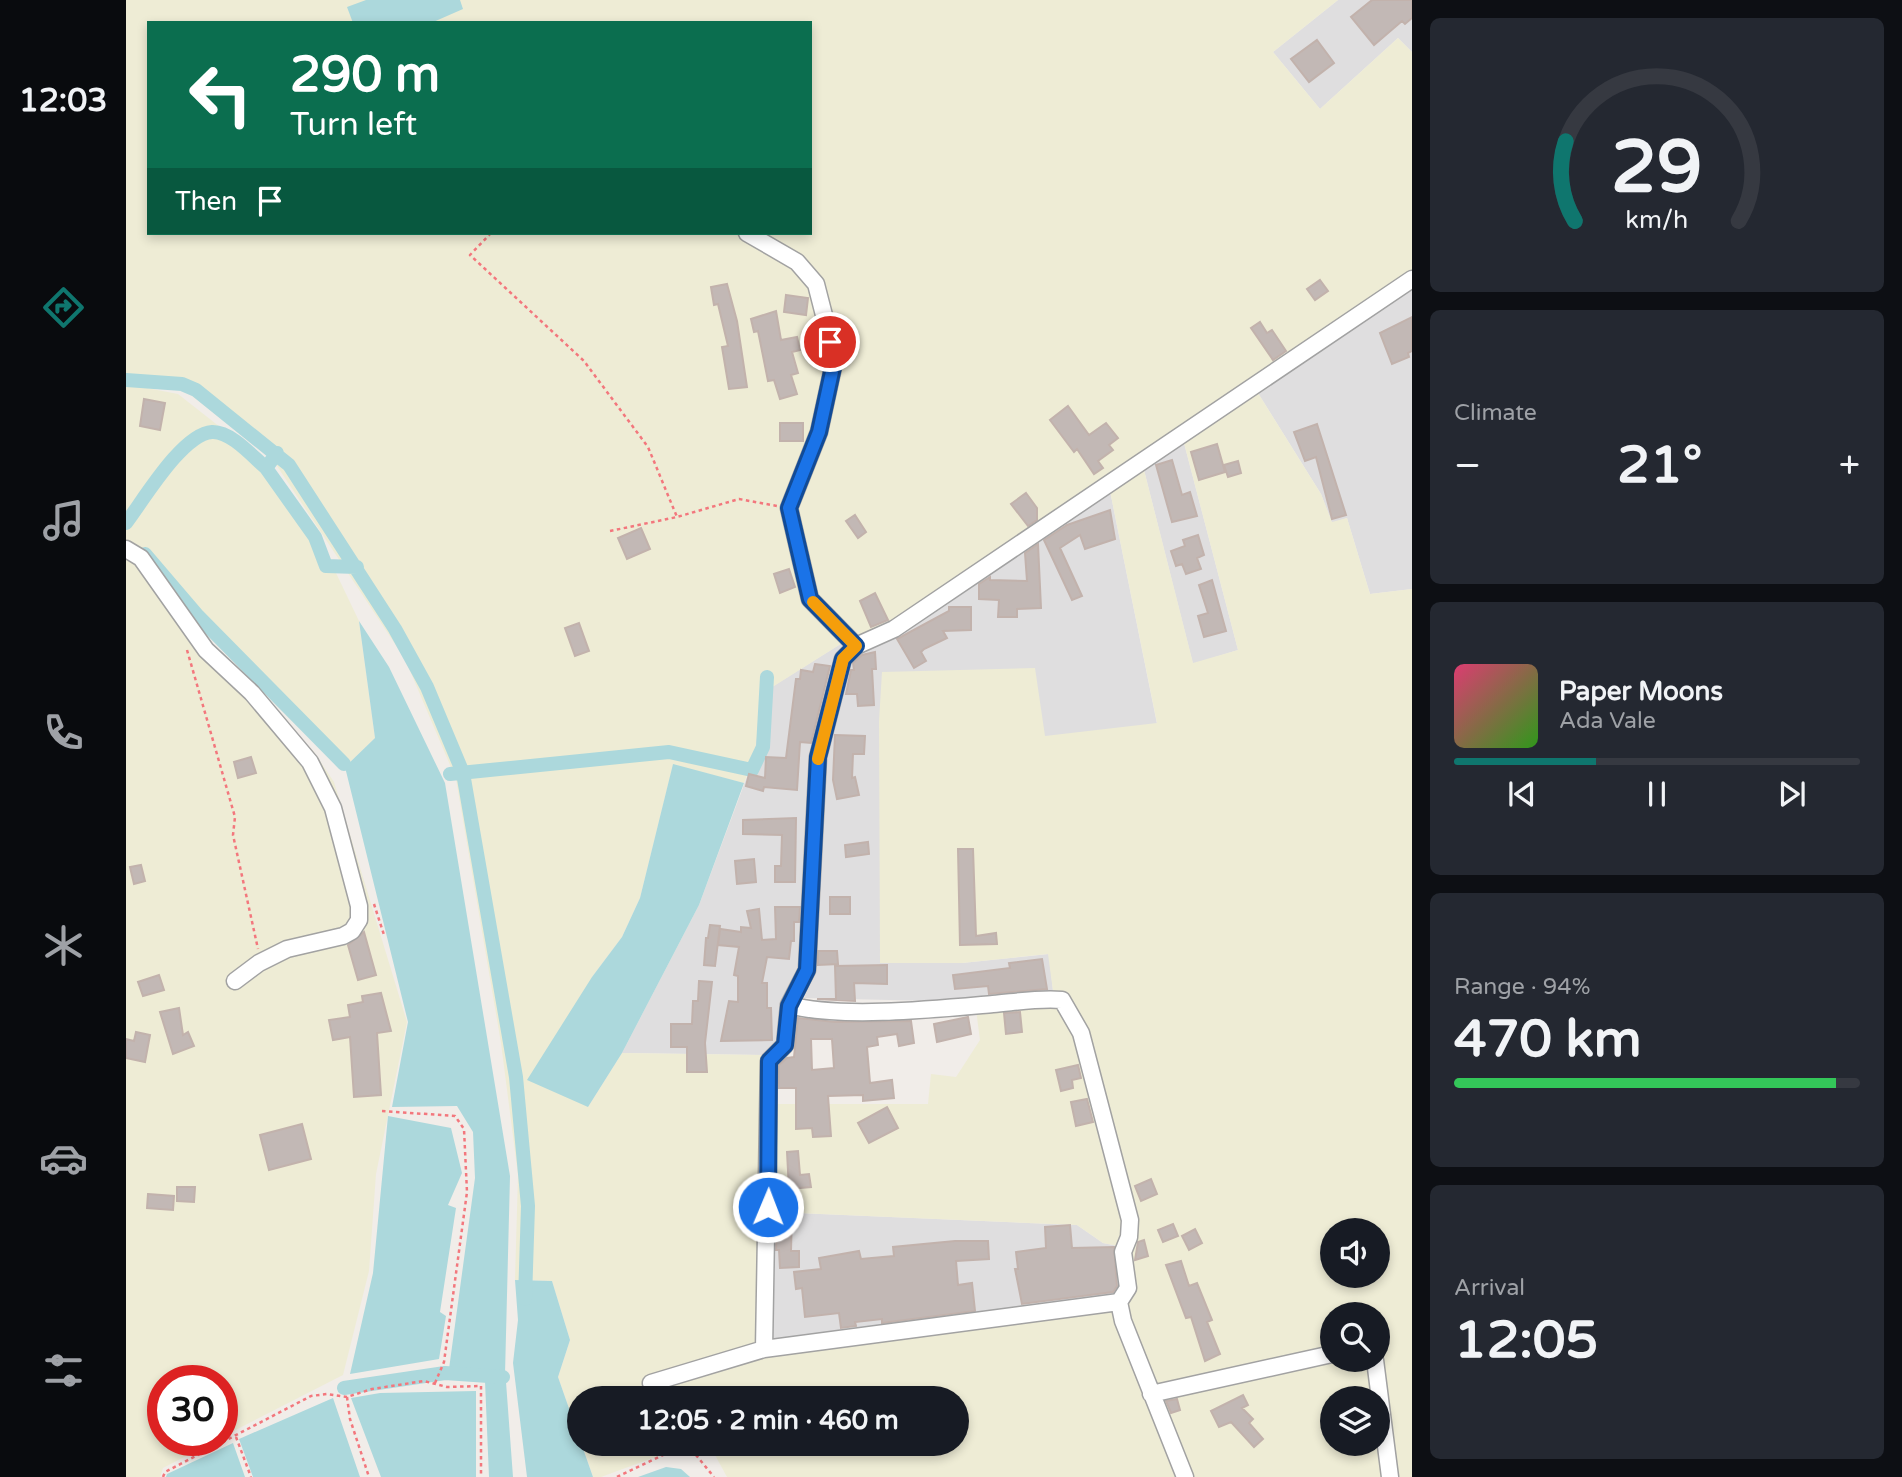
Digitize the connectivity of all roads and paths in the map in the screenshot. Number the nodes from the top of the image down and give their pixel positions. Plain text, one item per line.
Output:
1 (489, 235) edge
2 (750, 235) edge
3 (1412, 279) edge
4 (789, 508) junction
5 (677, 517) junction
6 (610, 531) dead end
7 (126, 549) edge
8 (856, 646) junction
9 (187, 649) dead end
10 (259, 963) junction
11 (235, 981) dead end
12 (789, 1006) junction
13 (382, 1111) dead end
14 (1119, 1302) junction
15 (764, 1349) junction
16 (1320, 1357) edge
17 (1377, 1372) edge
18 (435, 1382) junction
19 (651, 1383) dead end
20 (1151, 1394) junction
21 (347, 1396) junction
22 (238, 1436) edge
23 (238, 1442) edge
24 (197, 1456) edge
25 (662, 1456) edge
26 (697, 1456) edge
27 (163, 1477) edge
28 (251, 1477) edge
29 (369, 1477) edge
30 (481, 1477) edge
31 (617, 1477) edge
32 (714, 1477) edge
33 (1185, 1477) edge
34 (1390, 1477) edge

1 - 5 path
2 - 4 street
3 - 8 street
4 - 5 path
4 - 8 street
5 - 6 path
7 - 10 street
8 - 12 street
9 - 10 path
10 - 11 street
12 - 14 street
12 - 15 street
13 - 18 path
14 - 15 street
14 - 20 street
15 - 19 street
16 - 20 street
17 - 34 street
18 - 21 path
18 - 30 path
20 - 33 street
21 - 22 path
21 - 29 path
23 - 28 path
24 - 27 path
25 - 31 path
26 - 32 path

